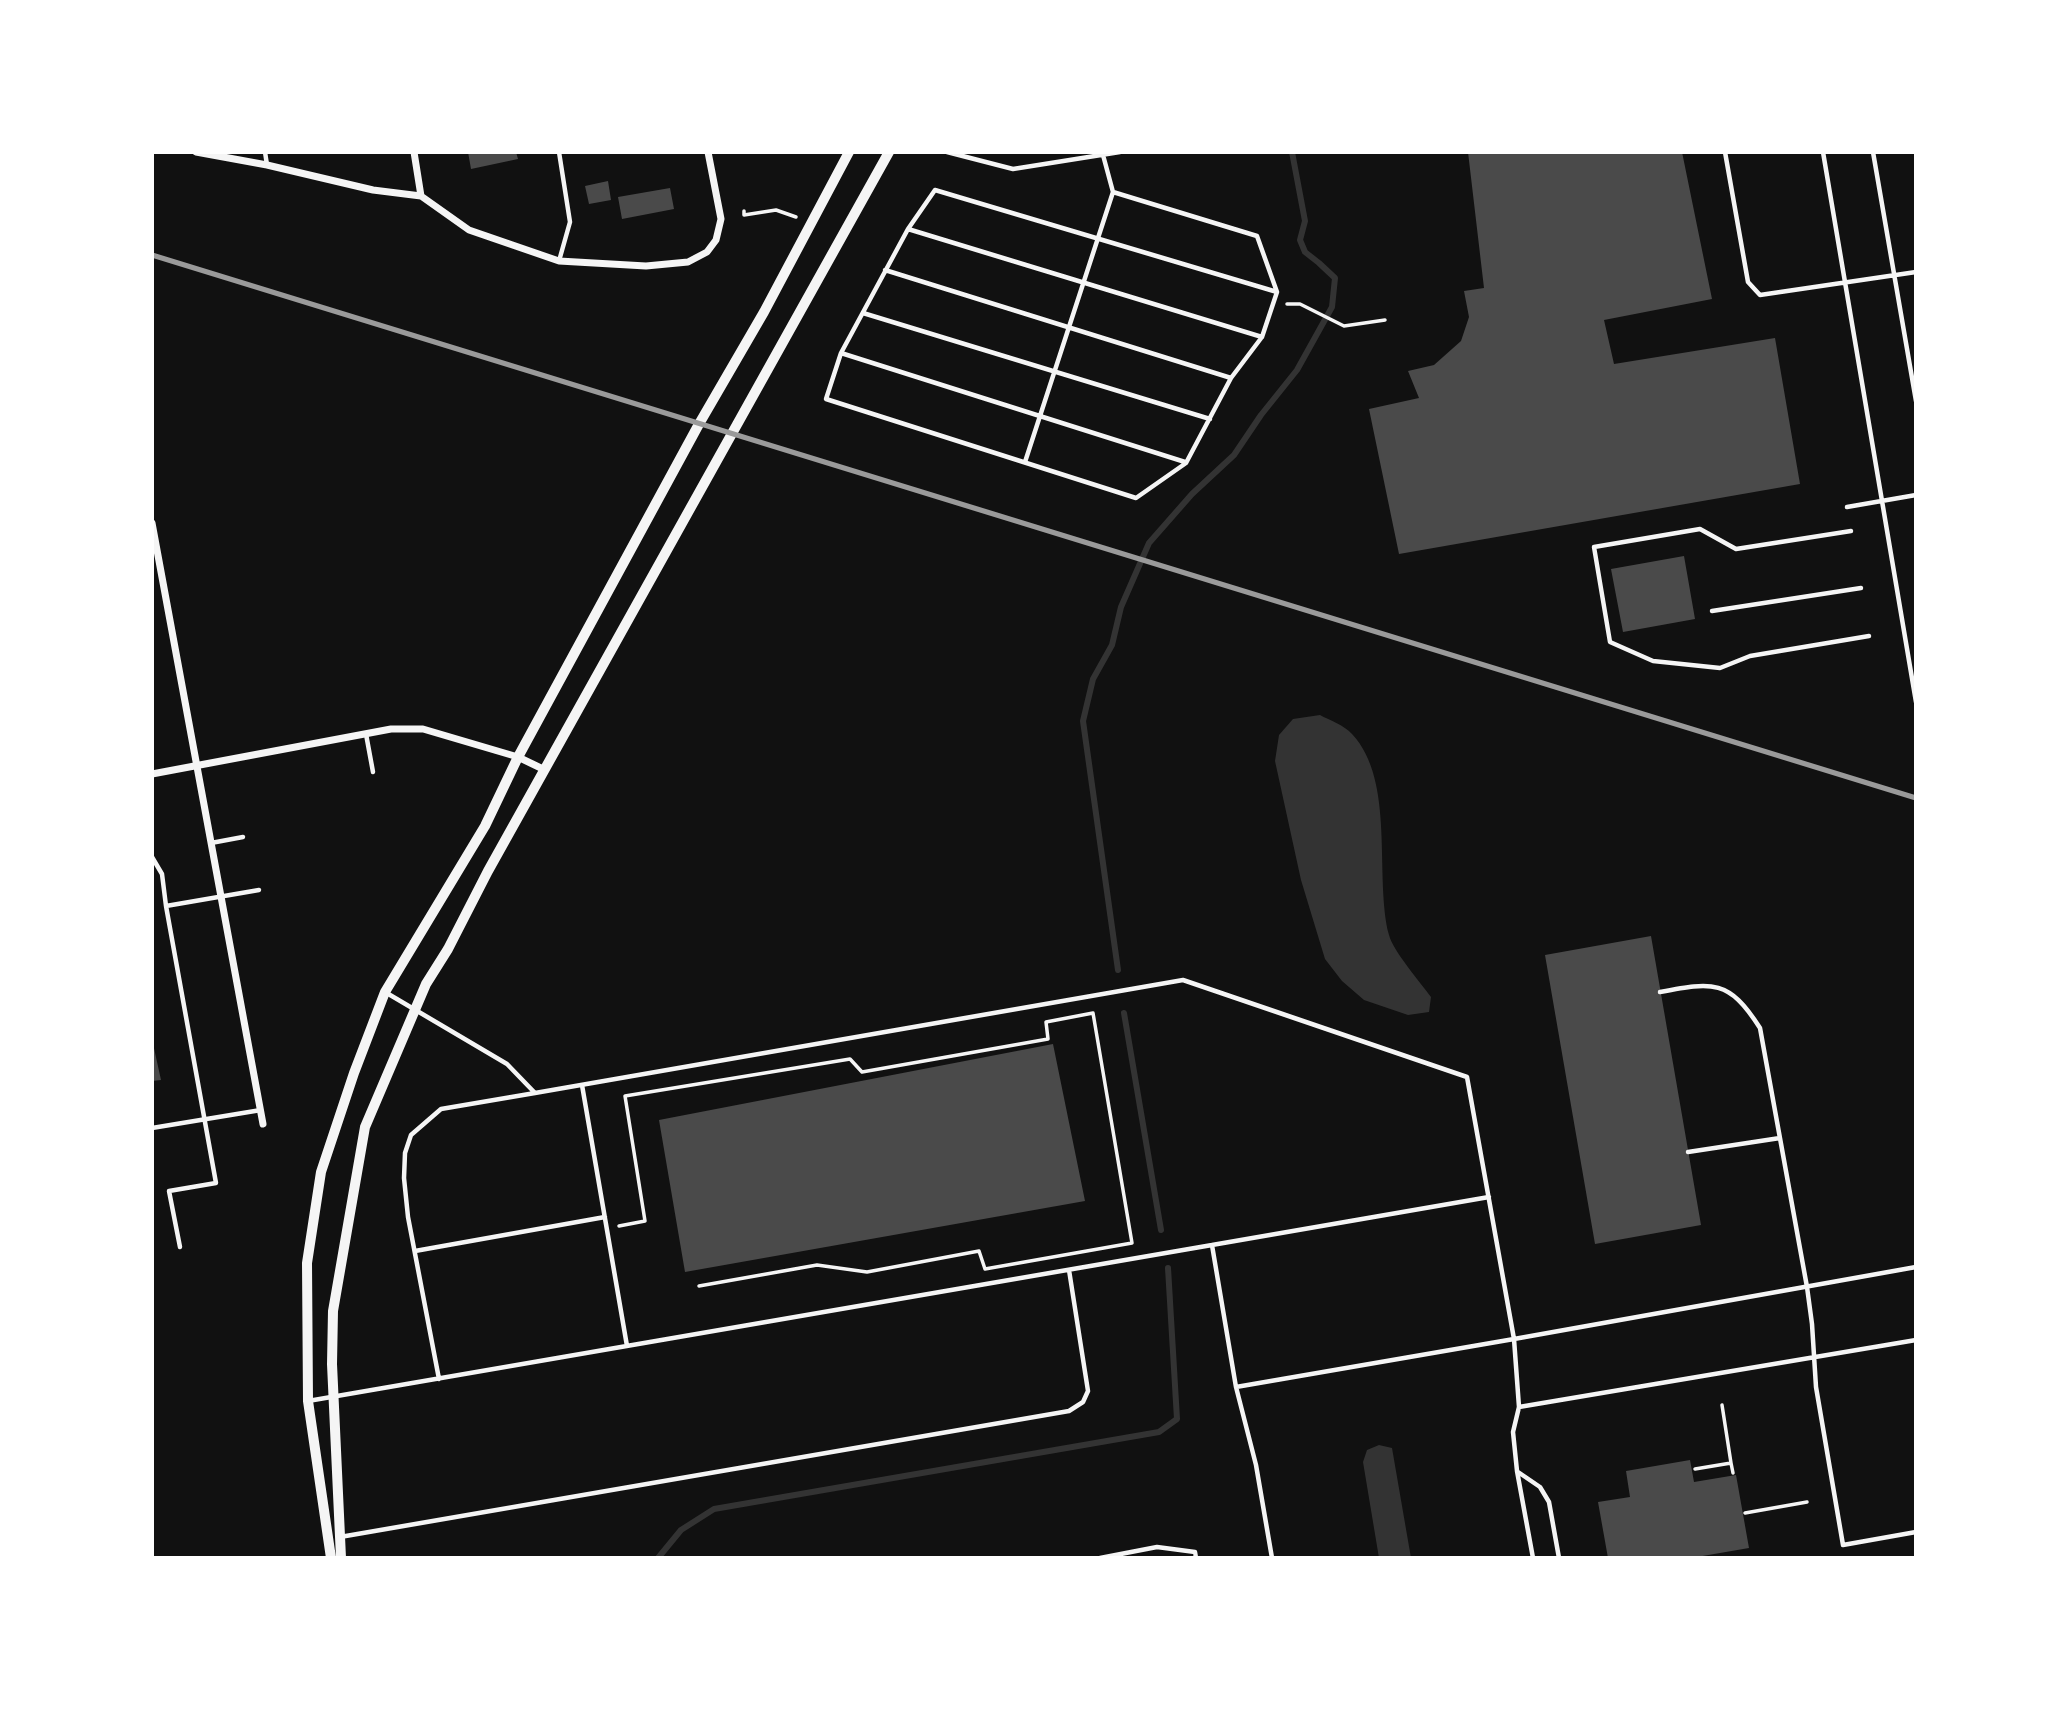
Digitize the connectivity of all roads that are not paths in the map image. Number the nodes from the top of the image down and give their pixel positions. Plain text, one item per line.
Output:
1 (195, 152) edge
2 (265, 152) edge
3 (414, 152) edge
4 (559, 152) edge
5 (708, 152) edge
6 (849, 152) edge
7 (889, 152) edge
8 (947, 152) edge
9 (1120, 152) edge
10 (1725, 152) edge
11 (1823, 152) edge
12 (1873, 152) edge
13 (1103, 155) junction
14 (267, 165) junction
15 (1113, 192) junction
16 (421, 196) junction
17 (908, 229) junction
18 (1098, 239) junction
19 (559, 261) junction
20 (885, 271) junction
21 (1916, 272) edge
22 (1895, 275) junction
23 (1845, 282) junction
24 (1084, 283) junction
25 (1277, 292) junction
26 (863, 313) junction
27 (1069, 327) junction
28 (1262, 337) junction
29 (841, 353) junction
30 (1055, 372) junction
31 (1231, 378) junction
32 (1916, 401) edge
33 (1041, 417) junction
34 (1210, 419) junction
35 (1025, 462) junction
36 (1186, 463) junction
37 (1916, 495) edge
38 (1882, 501) junction
39 (1847, 507) dead end
40 (152, 523) edge
41 (1852, 531) dead end
42 (1861, 588) dead end
43 (1712, 611) dead end
44 (1869, 636) dead end
45 (1916, 702) edge
46 (366, 734) junction
47 (518, 757) junction
48 (197, 766) junction
49 (545, 770) junction
50 (373, 772) dead end
51 (152, 774) edge
52 (243, 837) dead end
53 (211, 843) junction
54 (152, 857) edge
55 (259, 890) dead end
56 (222, 896) junction
57 (166, 906) junction
58 (384, 992) junction
59 (1660, 992) dead end
60 (415, 1009) junction
61 (582, 1085) junction
62 (535, 1093) junction
63 (261, 1110) junction
64 (205, 1119) junction
65 (263, 1124) dead end
66 (152, 1128) edge
67 (1780, 1138) junction
68 (1688, 1152) dead end
69 (1489, 1197) junction
70 (605, 1217) junction
71 (1212, 1245) junction
72 (180, 1247) dead end
73 (415, 1251) junction
74 (1916, 1268) edge
75 (1069, 1270) junction
76 (1807, 1287) junction
77 (1514, 1339) junction
78 (1916, 1340) edge
79 (627, 1346) junction
80 (1814, 1357) junction
81 (439, 1379) junction
82 (1236, 1387) junction
83 (334, 1398) junction
84 (307, 1401) junction
85 (1519, 1407) junction
86 (1517, 1471) junction
87 (1916, 1532) edge
88 (341, 1537) junction
89 (328, 1538) junction
90 (331, 1558) edge
91 (341, 1558) edge
92 (1100, 1558) edge
93 (1195, 1558) edge
94 (1272, 1558) edge
95 (1533, 1558) edge
96 (1559, 1558) edge

1 - 14 street
2 - 14 lane
3 - 16 street
4 - 19 lane
5 - 19 street
6 - 47 street
7 - 49 street
8 - 13 lane
9 - 13 lane
10 - 23 lane
11 - 23 lane
12 - 22 lane
13 - 15 lane
14 - 16 street
15 - 18 lane
15 - 25 lane
16 - 19 street
17 - 18 lane
17 - 20 lane
17 - 24 lane
18 - 24 lane
18 - 25 lane
20 - 26 lane
20 - 27 lane
21 - 22 lane
22 - 23 lane
22 - 32 lane
23 - 38 lane
24 - 27 lane
24 - 28 lane
25 - 28 lane
26 - 29 lane
26 - 30 lane
27 - 30 lane
27 - 31 lane
28 - 31 lane
29 - 33 lane
29 - 35 lane
30 - 33 lane
30 - 34 lane
31 - 34 lane
33 - 35 lane
33 - 36 lane
34 - 36 lane
35 - 36 lane
37 - 38 lane
38 - 39 lane
38 - 45 lane
40 - 48 street
41 - 44 lane
42 - 43 lane
46 - 47 street
46 - 48 street
46 - 50 lane
47 - 49 street
47 - 58 street
48 - 51 street
48 - 53 street
49 - 60 street
52 - 53 lane
53 - 56 street
54 - 57 lane
55 - 56 lane
56 - 57 lane
56 - 63 street
57 - 64 lane
58 - 60 lane
58 - 84 street
59 - 67 lane
60 - 62 lane
60 - 83 street
61 - 62 lane
61 - 69 lane
61 - 70 lane
62 - 73 lane
63 - 64 lane
63 - 65 street
64 - 66 lane
64 - 72 lane
67 - 68 lane
67 - 76 lane
69 - 71 lane
69 - 77 lane
70 - 73 lane
70 - 79 lane
71 - 75 lane
71 - 82 lane
73 - 81 lane
74 - 76 lane
75 - 79 lane
75 - 88 lane
76 - 77 lane
76 - 80 lane
77 - 82 lane
77 - 85 lane
78 - 80 lane
79 - 81 lane
80 - 85 lane
80 - 87 lane
81 - 83 lane
82 - 94 lane
83 - 84 lane
83 - 88 street
84 - 89 street
85 - 86 lane
86 - 95 lane
86 - 96 lane
88 - 89 lane
88 - 91 street
89 - 90 street
92 - 93 lane

